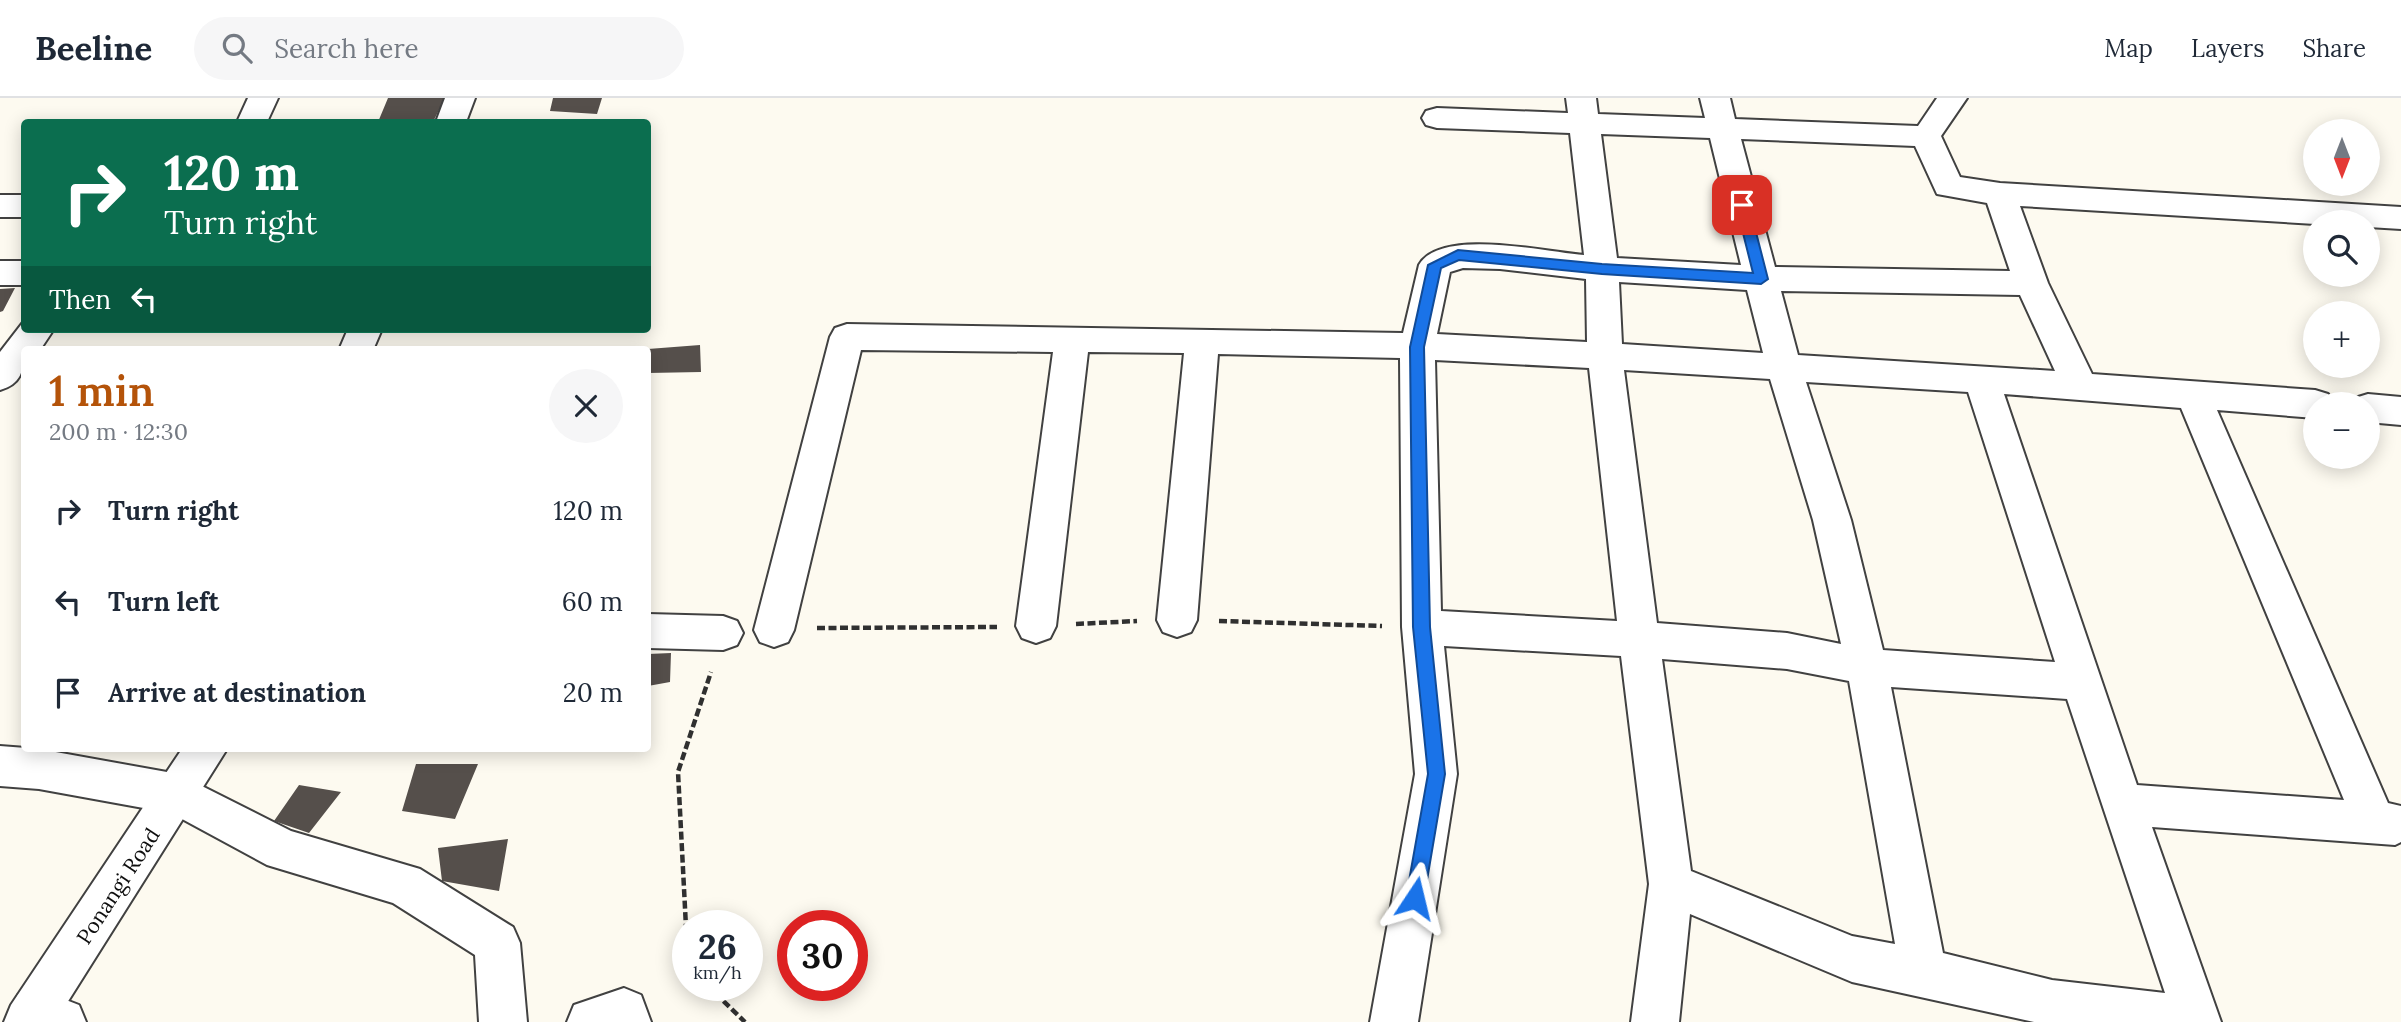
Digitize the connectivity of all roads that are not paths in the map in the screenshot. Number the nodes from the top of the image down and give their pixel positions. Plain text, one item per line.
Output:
1 (263, 98) edge
2 (460, 98) edge
3 (1715, 98) edge
4 (1952, 98) edge
5 (1582, 110) edge
6 (1437, 118) dead end
7 (253, 119) edge
8 (452, 119) edge
9 (1724, 131) junction
10 (1926, 136) junction
11 (2000, 194) junction
12 (0, 206) edge
13 (21, 206) edge
14 (2401, 218) edge
15 (1602, 269) junction
16 (0, 273) edge
17 (21, 273) edge
18 (1761, 279) junction
19 (2031, 283) junction
20 (1072, 340) junction
21 (1202, 342) junction
22 (1417, 347) junction
23 (21, 350) edge
24 (1605, 354) junction
25 (1784, 368) junction
26 (0, 377) edge
27 (1981, 379) junction
28 (2080, 386) junction
29 (2193, 395) junction
30 (2303, 403) edge
31 (2380, 409) edge
32 (2401, 411) edge
33 (1177, 620) road end
34 (1036, 626) road end
35 (1422, 627) junction
36 (774, 630) road end
37 (651, 631) edge
38 (723, 633) road end
39 (1640, 639) junction
40 (1867, 667) junction
41 (2081, 681) junction
42 (204, 752) edge
43 (0, 766) edge
44 (178, 794) junction
45 (2122, 804) junction
46 (2388, 824) edge
47 (1671, 884) junction
48 (1923, 972) junction
49 (42, 1019) edge
50 (503, 1022) edge
51 (591, 1022) edge
52 (627, 1022) edge
53 (1394, 1022) edge
54 (1655, 1022) edge
55 (2200, 1022) edge

1 - 7 street
2 - 8 street
3 - 9 street
4 - 10 street
5 - 6 street
5 - 9 street
5 - 15 street
9 - 10 street
9 - 18 street
10 - 11 street
11 - 14 street
11 - 19 street
12 - 13 street
15 - 18 street
15 - 22 street
15 - 24 street
16 - 17 street
18 - 19 street
18 - 25 street
19 - 28 street
20 - 21 street
20 - 34 street
20 - 36 street
21 - 22 street
21 - 33 street
22 - 24 street
22 - 35 street
23 - 26 street
24 - 25 street
24 - 39 street
25 - 27 street
25 - 40 street
27 - 28 street
27 - 41 street
28 - 29 street
29 - 30 street
29 - 46 street
31 - 32 street
35 - 39 street
35 - 53 street
37 - 38 street
39 - 40 street
39 - 47 street
40 - 41 street
40 - 48 street
41 - 45 street
42 - 44 street, Ponangi Road
43 - 44 street
44 - 49 street, Ponangi Road
44 - 50 street
45 - 46 street
45 - 55 street
47 - 48 street
47 - 54 street
48 - 55 street
51 - 52 street

